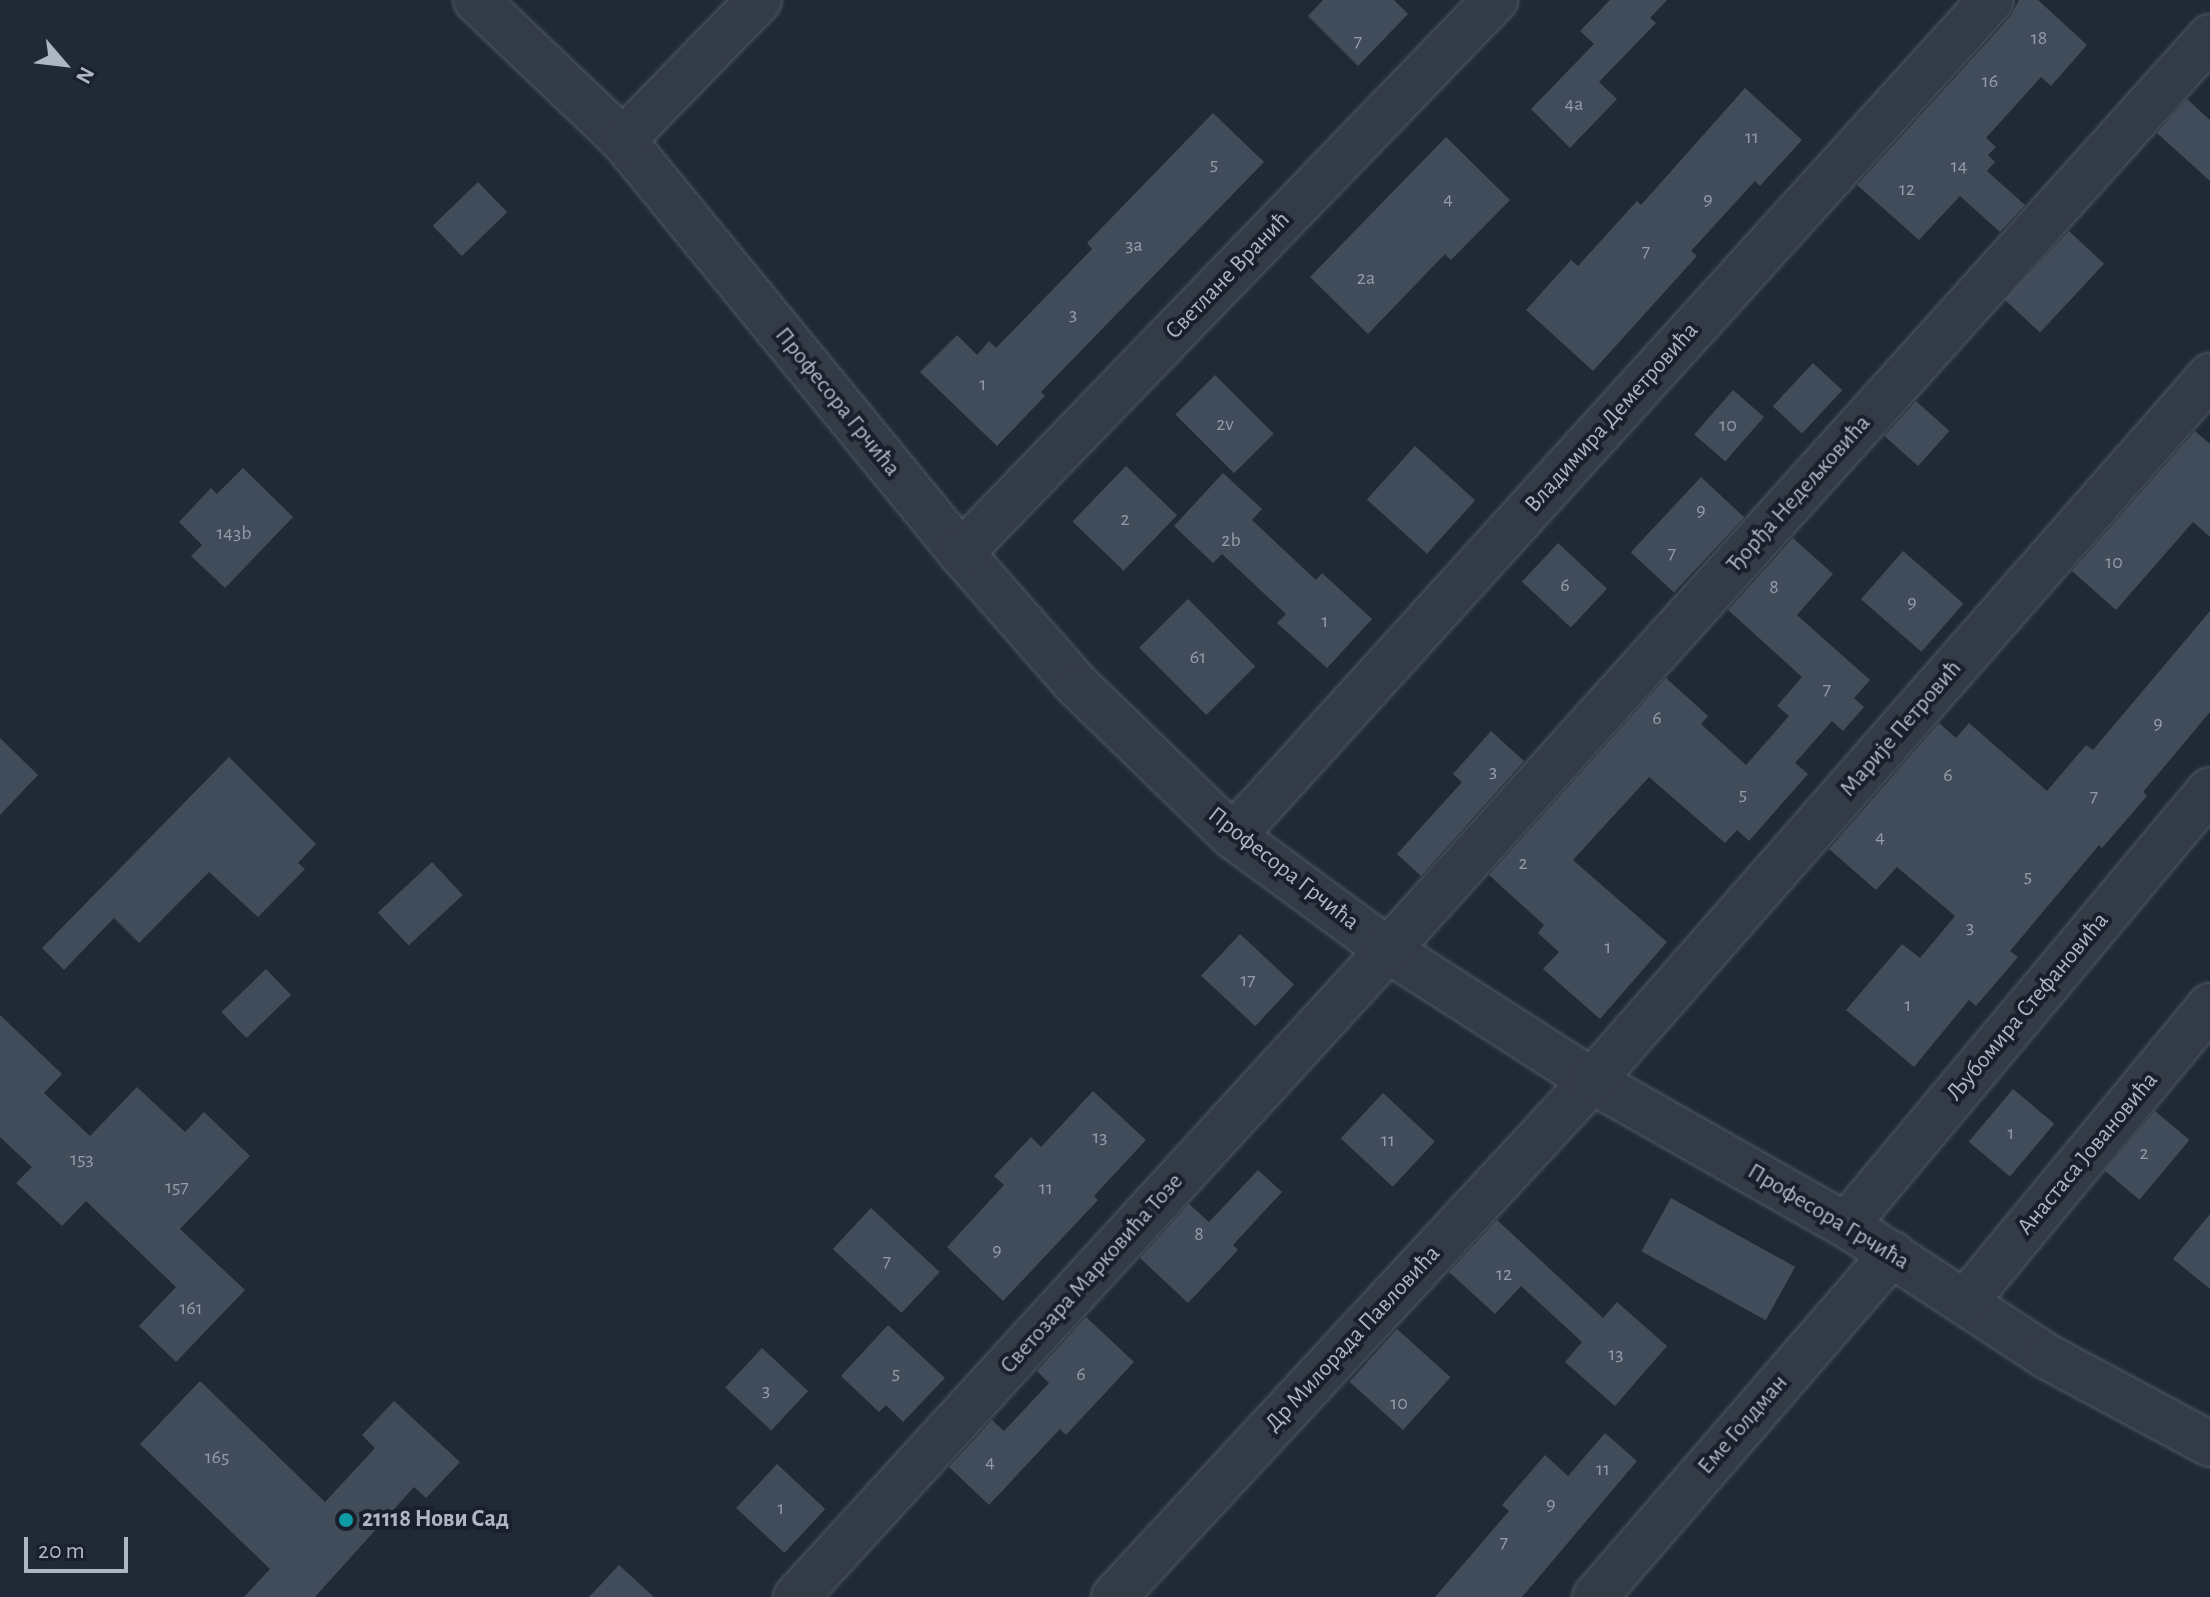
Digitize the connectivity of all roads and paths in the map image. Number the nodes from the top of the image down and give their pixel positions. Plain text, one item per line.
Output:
1 (476, 0) edge
2 (759, 0) edge
3 (1495, 0) edge
4 (1991, 0) edge
5 (2210, 37) edge
6 (623, 140) junction
7 (2210, 376) edge
8 (961, 553) junction
9 (2210, 790) edge
10 (1233, 836) junction
11 (1388, 950) junction
12 (2210, 1006) edge
13 (1592, 1081) junction
14 (1846, 1225) junction
15 (1892, 1254) junction
16 (1966, 1301) junction
17 (2203, 1428) edge
18 (796, 1597) edge
19 (1114, 1597) edge
20 (1595, 1597) edge

1 - 6 street, Професора Грчића
2 - 6 street
3 - 8 street, Светлане Вранић
4 - 10 street, Владимира Деметровића
5 - 11 street, Ђорђа Недељковића
6 - 8 street, Професора Грчића
7 - 13 street, Марије Петровић
8 - 10 street, Професора Грчића
9 - 14 street, Љубомира Стефановића
10 - 11 street, Професора Грчића
11 - 13 street, Професора Грчића
11 - 18 street, Светозара Марковића Тозе
12 - 16 street, Анастаса Јовановића
13 - 14 street, Професора Грчића
13 - 19 street, Др Милорада Павловића
14 - 15 street, Професора Грчића
15 - 16 street, Професора Грчића
15 - 20 street, Еме Голдман
16 - 17 street, Професора Грчића

